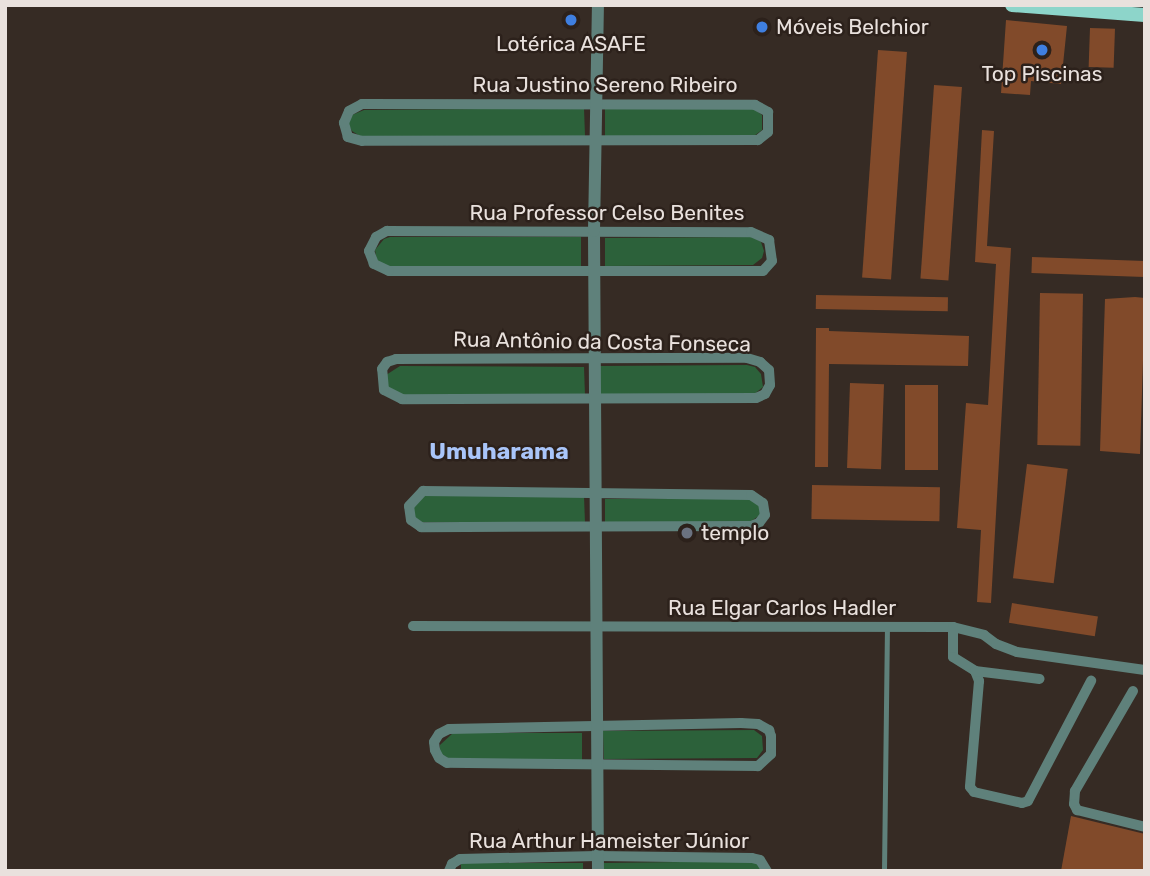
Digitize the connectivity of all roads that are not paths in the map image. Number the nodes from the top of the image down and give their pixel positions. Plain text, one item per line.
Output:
1 (598, 5) edge
2 (1012, 5) edge
3 (1145, 15) edge
4 (597, 105) junction
5 (595, 141) junction
6 (594, 231) junction
7 (594, 273) junction
8 (595, 361) junction
9 (595, 398) junction
10 (596, 492) junction
11 (596, 528) junction
12 (413, 626) dead end
13 (887, 627) junction
14 (953, 627) junction
15 (596, 628) junction
16 (1145, 670) edge
17 (975, 671) junction
18 (1040, 679) dead end
19 (1091, 681) dead end
20 (1133, 691) dead end
21 (597, 726) junction
22 (597, 764) junction
23 (1145, 827) edge
24 (597, 856) junction
25 (449, 871) edge
26 (598, 871) edge
27 (767, 871) edge
28 (884, 871) edge

1 - 4 street
2 - 3 main road
4 - 5 street
4 - 5 street, Rua Justino Sereno Ribeiro
4 - 5 street, Rua Justino Sereno Ribeiro
5 - 6 street
6 - 7 street
6 - 7 street, Rua Professor Celso Benites
6 - 7 street, Rua Professor Celso Benites
7 - 8 street
8 - 9 street
8 - 9 street, Rua Antônio da Costa Fonseca
8 - 9 street, Rua Antônio da Costa Fonseca
9 - 10 street
10 - 11 street
10 - 11 street
10 - 11 street
11 - 15 street
12 - 15 street, Rua Elgar Carlos Hadler
13 - 14 street, Rua Elgar Carlos Hadler
13 - 15 street, Rua Elgar Carlos Hadler
13 - 28 lane
14 - 16 street, Rua Elgar Carlos Hadler
14 - 17 street
15 - 21 street
17 - 18 street
17 - 19 street
20 - 23 street
21 - 22 street
21 - 22 street
21 - 22 street
22 - 24 street
24 - 25 street, Rua Arthur Hameister Júnior
24 - 26 street
24 - 27 street, Rua Arthur Hameister Júnior

